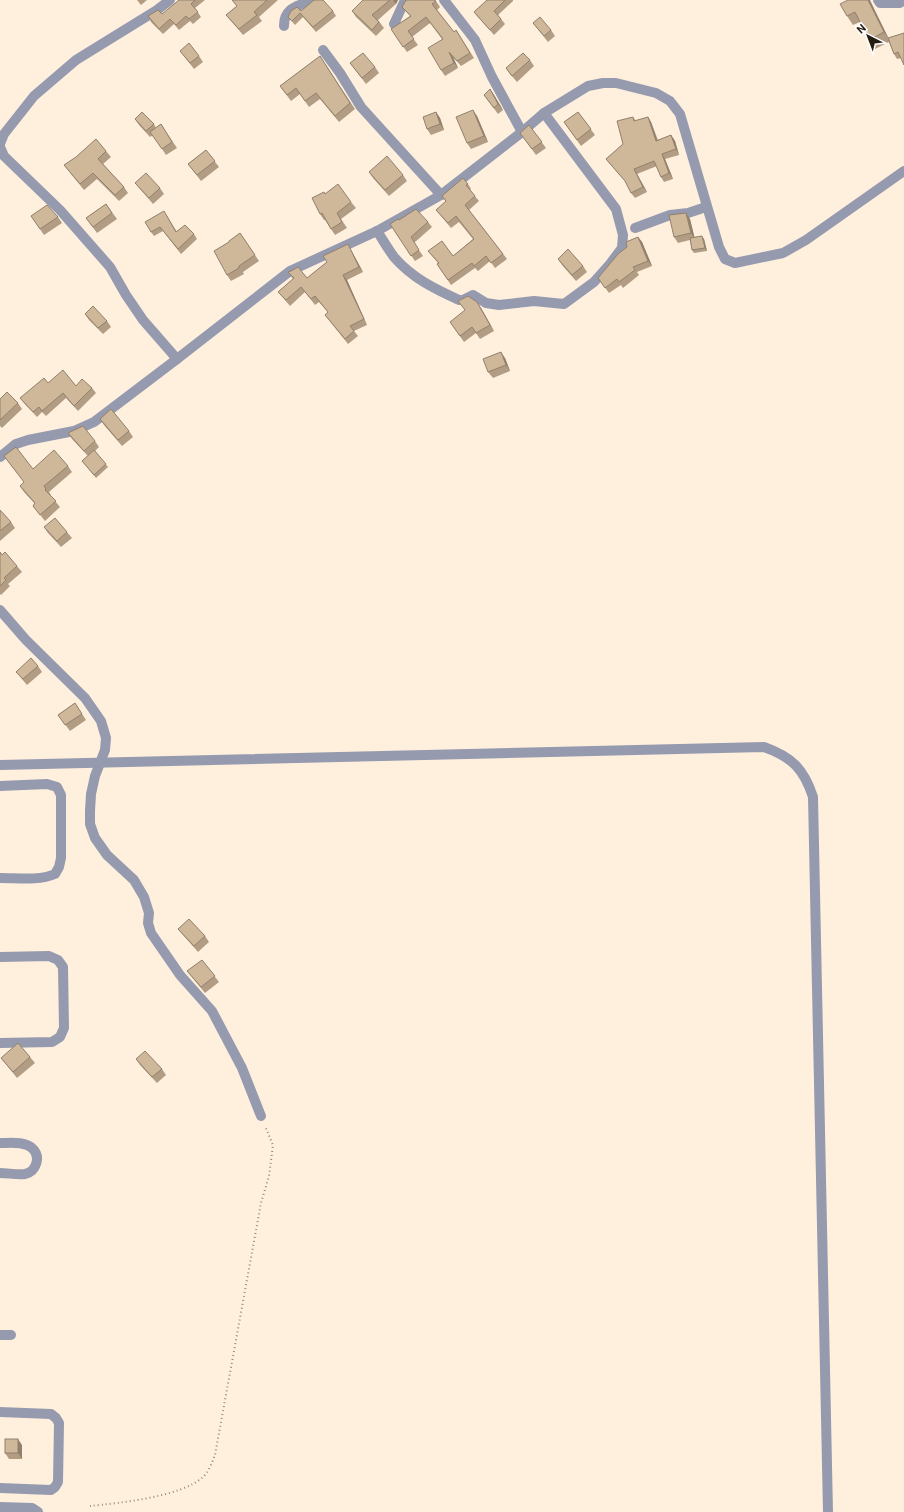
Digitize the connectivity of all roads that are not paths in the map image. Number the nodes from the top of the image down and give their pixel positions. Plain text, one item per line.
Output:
1 (170, 0) edge
2 (313, 0) edge
3 (405, 0) edge
4 (444, 0) edge
5 (878, 0) edge
6 (901, 4) edge
7 (394, 24) dead end
8 (284, 26) dead end
9 (323, 50) dead end
10 (544, 114) junction
11 (522, 132) junction
12 (0, 146) edge
13 (904, 172) edge
14 (441, 195) junction
15 (706, 207) junction
16 (635, 228) dead end
17 (377, 231) junction
18 (177, 359) junction
19 (0, 457) edge
20 (0, 610) edge
21 (101, 762) junction
22 (0, 765) edge
23 (0, 786) edge
24 (0, 878) edge
25 (0, 957) edge
26 (0, 1043) edge
27 (261, 1116) road end
28 (0, 1143) edge
29 (0, 1173) edge
30 (0, 1334) edge
31 (11, 1335) dead end
32 (0, 1412) edge
33 (0, 1488) edge
34 (0, 1507) edge
35 (38, 1512) edge
36 (828, 1512) edge

1 - 12 street
2 - 8 street
3 - 7 street
4 - 11 street
5 - 6 street
9 - 14 street
10 - 11 street
10 - 15 street
10 - 17 street
11 - 14 street
12 - 18 street
13 - 15 street
14 - 17 street
15 - 16 street
17 - 18 street
18 - 19 street
20 - 21 street
21 - 22 street
21 - 27 street
21 - 36 street
23 - 24 street
25 - 26 street
28 - 29 street
30 - 31 street
32 - 33 street
34 - 35 street

